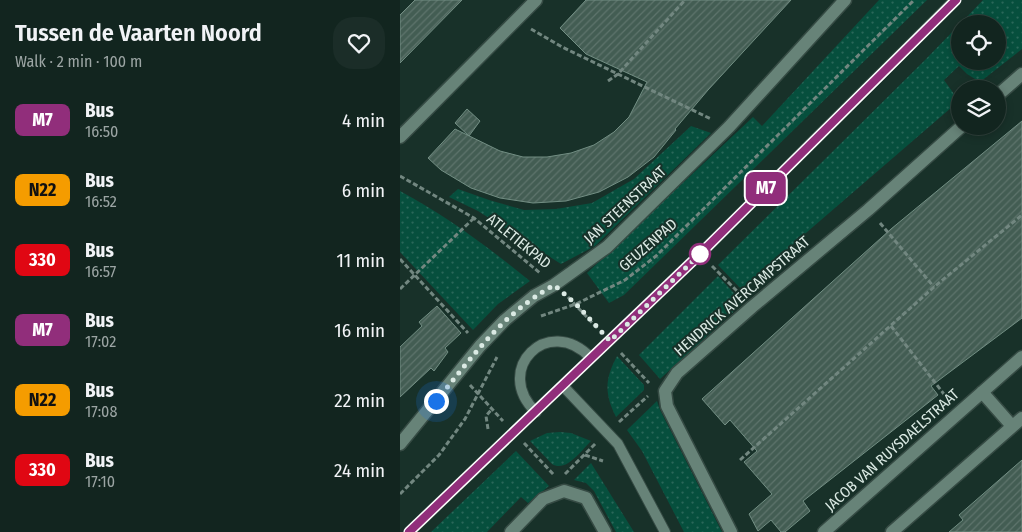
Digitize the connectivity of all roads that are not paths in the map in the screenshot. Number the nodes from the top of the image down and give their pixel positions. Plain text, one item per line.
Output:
1 (536, 0) edge
2 (845, 0) edge
3 (956, 0) edge
4 (1022, 74) edge
5 (1006, 88) edge
6 (952, 135) edge
7 (400, 137) edge
8 (1022, 357) edge
9 (591, 358) junction
10 (563, 386) junction
11 (982, 392) junction
12 (536, 412) junction
13 (1017, 422) edge
14 (400, 444) edge
15 (409, 532) edge
16 (511, 532) edge
17 (605, 532) edge
18 (665, 532) edge
19 (731, 532) edge
20 (824, 532) edge
21 (892, 532) edge

1 - 7 street
2 - 14 street, JAN STEENSTRAAT
3 - 9 lane
4 - 5 street
6 - 19 street, HENDRICK AVERCAMPSTRAAT
8 - 11 street, JACOB VAN RUYSDAELSTRAAT
9 - 10 lane
9 - 12 lane
10 - 12 lane
10 - 18 lane
11 - 13 street, JACOB VAN RUYSDAELSTRAAT
11 - 20 street, JACOB VAN RUYSDAELSTRAAT
12 - 15 lane
13 - 21 street, JACOB VAN RUYSDAELSTRAAT
16 - 17 street

